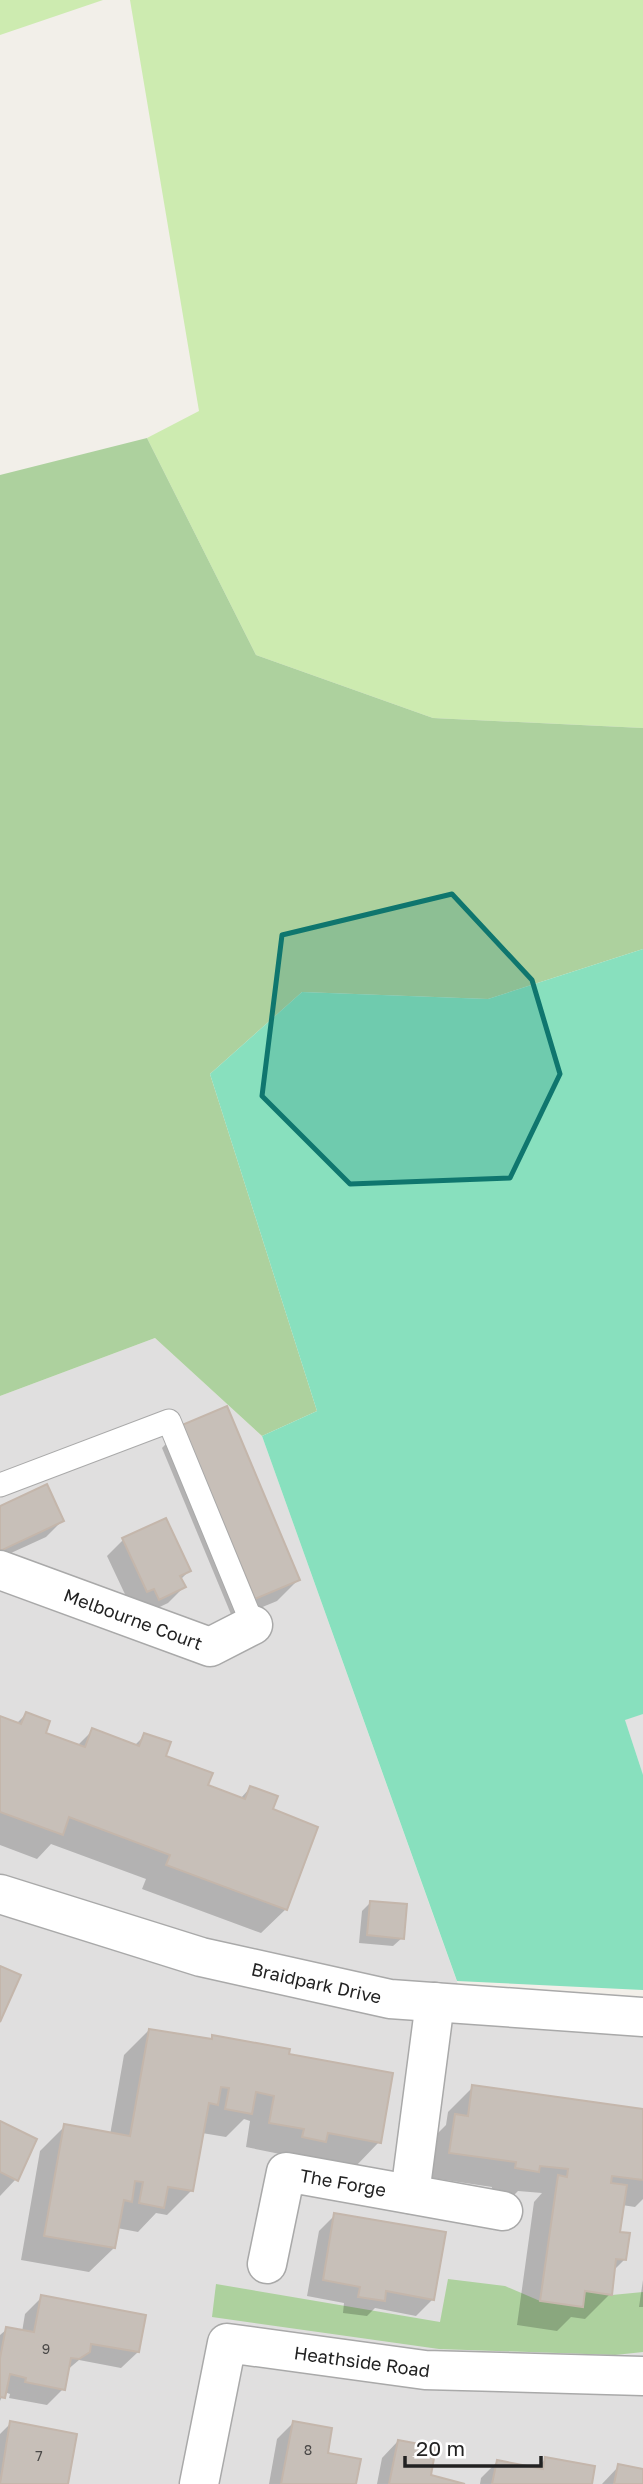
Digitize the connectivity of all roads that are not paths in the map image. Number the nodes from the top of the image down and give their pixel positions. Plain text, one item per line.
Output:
1 (0, 1485) edge
2 (0, 1570) edge
3 (253, 1625) joint
4 (0, 1894) edge
5 (435, 2003) junction
6 (643, 2017) edge
7 (410, 2194) junction
8 (503, 2211) dead end
9 (267, 2264) dead end
10 (643, 2376) edge
11 (199, 2484) edge

1 - 3 lane, Melbourne Court
2 - 3 street, Melbourne Court
4 - 5 street, Braidpark Drive
5 - 6 street, Braidpark Drive
5 - 7 street, The Forge
7 - 8 street, The Forge
7 - 9 street, The Forge
10 - 11 street, Heathside Road

